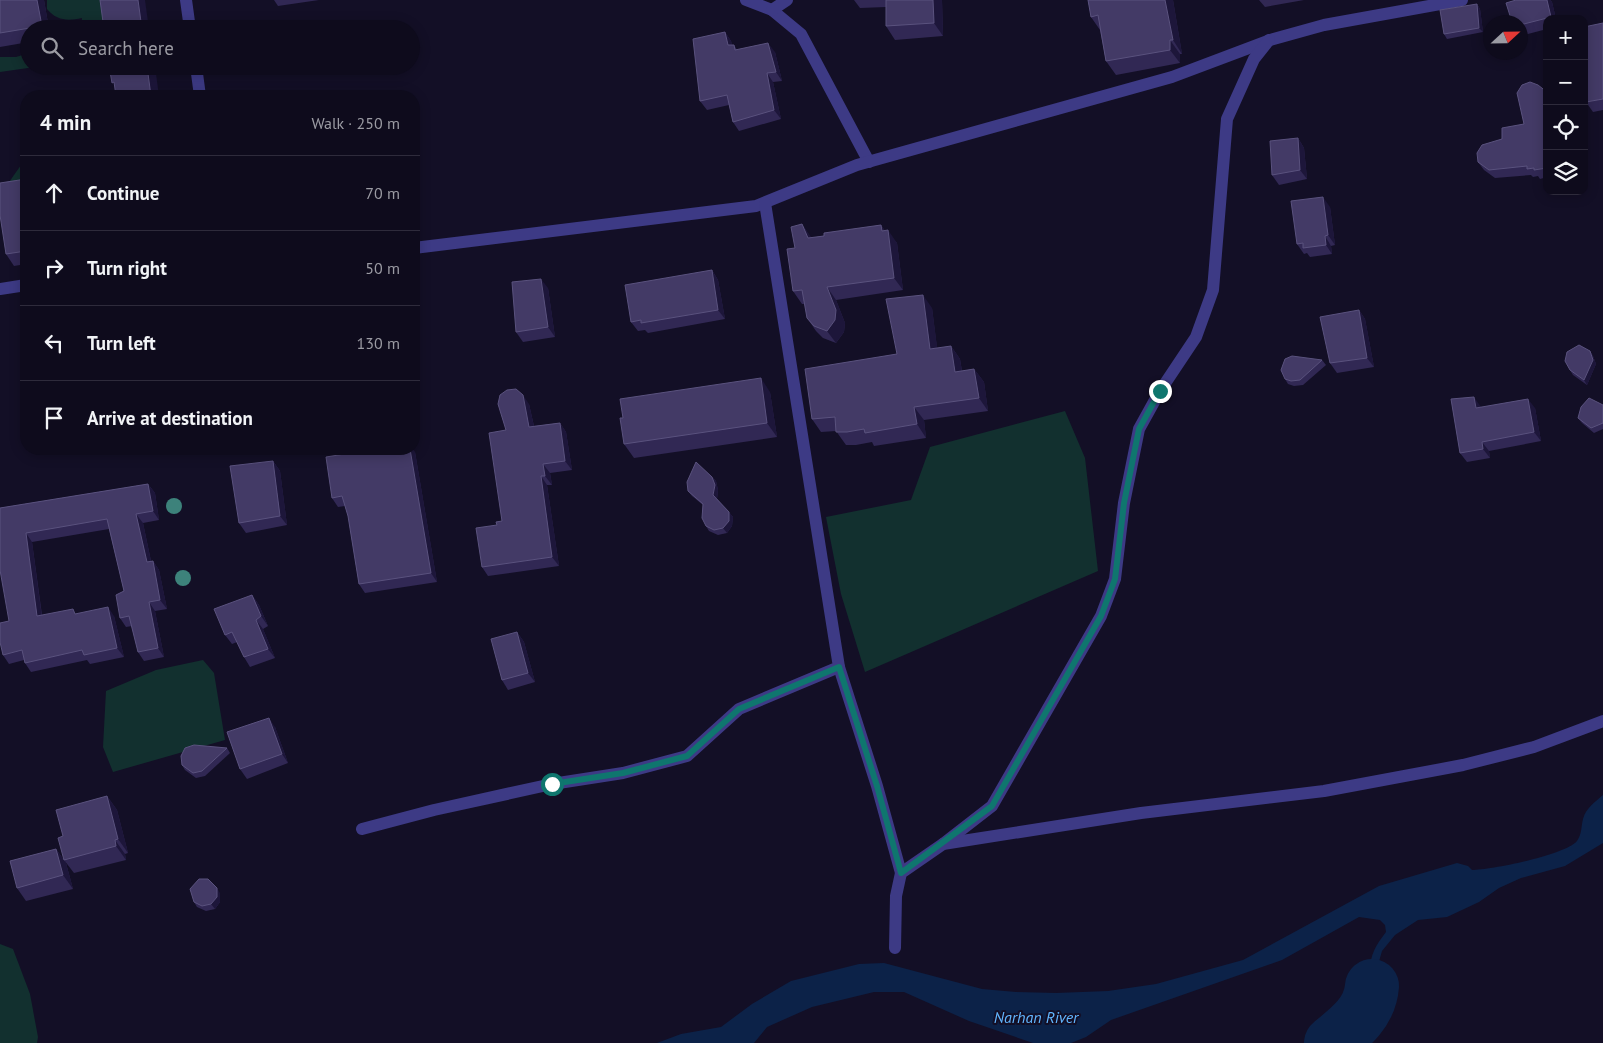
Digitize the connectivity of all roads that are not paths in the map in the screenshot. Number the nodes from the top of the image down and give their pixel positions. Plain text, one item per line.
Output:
1 (186, 0) edge
2 (746, 0) edge
3 (787, 0) edge
4 (1462, 0) edge
5 (772, 10) junction
6 (189, 20) edge
7 (1270, 40) junction
8 (197, 75) edge
9 (199, 90) edge
10 (869, 162) junction
11 (765, 203) junction
12 (420, 247) edge
13 (20, 286) edge
14 (0, 289) edge
15 (839, 667) junction
16 (1603, 721) edge
17 (362, 829) dead end
18 (943, 844) junction
19 (901, 873) junction
20 (895, 948) dead end

1 - 6 street
2 - 5 street
3 - 5 street
4 - 7 street
5 - 10 street
7 - 10 street
7 - 18 street
8 - 9 street
10 - 11 street
11 - 12 street
11 - 15 street
13 - 14 street
15 - 17 street
15 - 19 street
16 - 18 street
18 - 19 street
19 - 20 street

